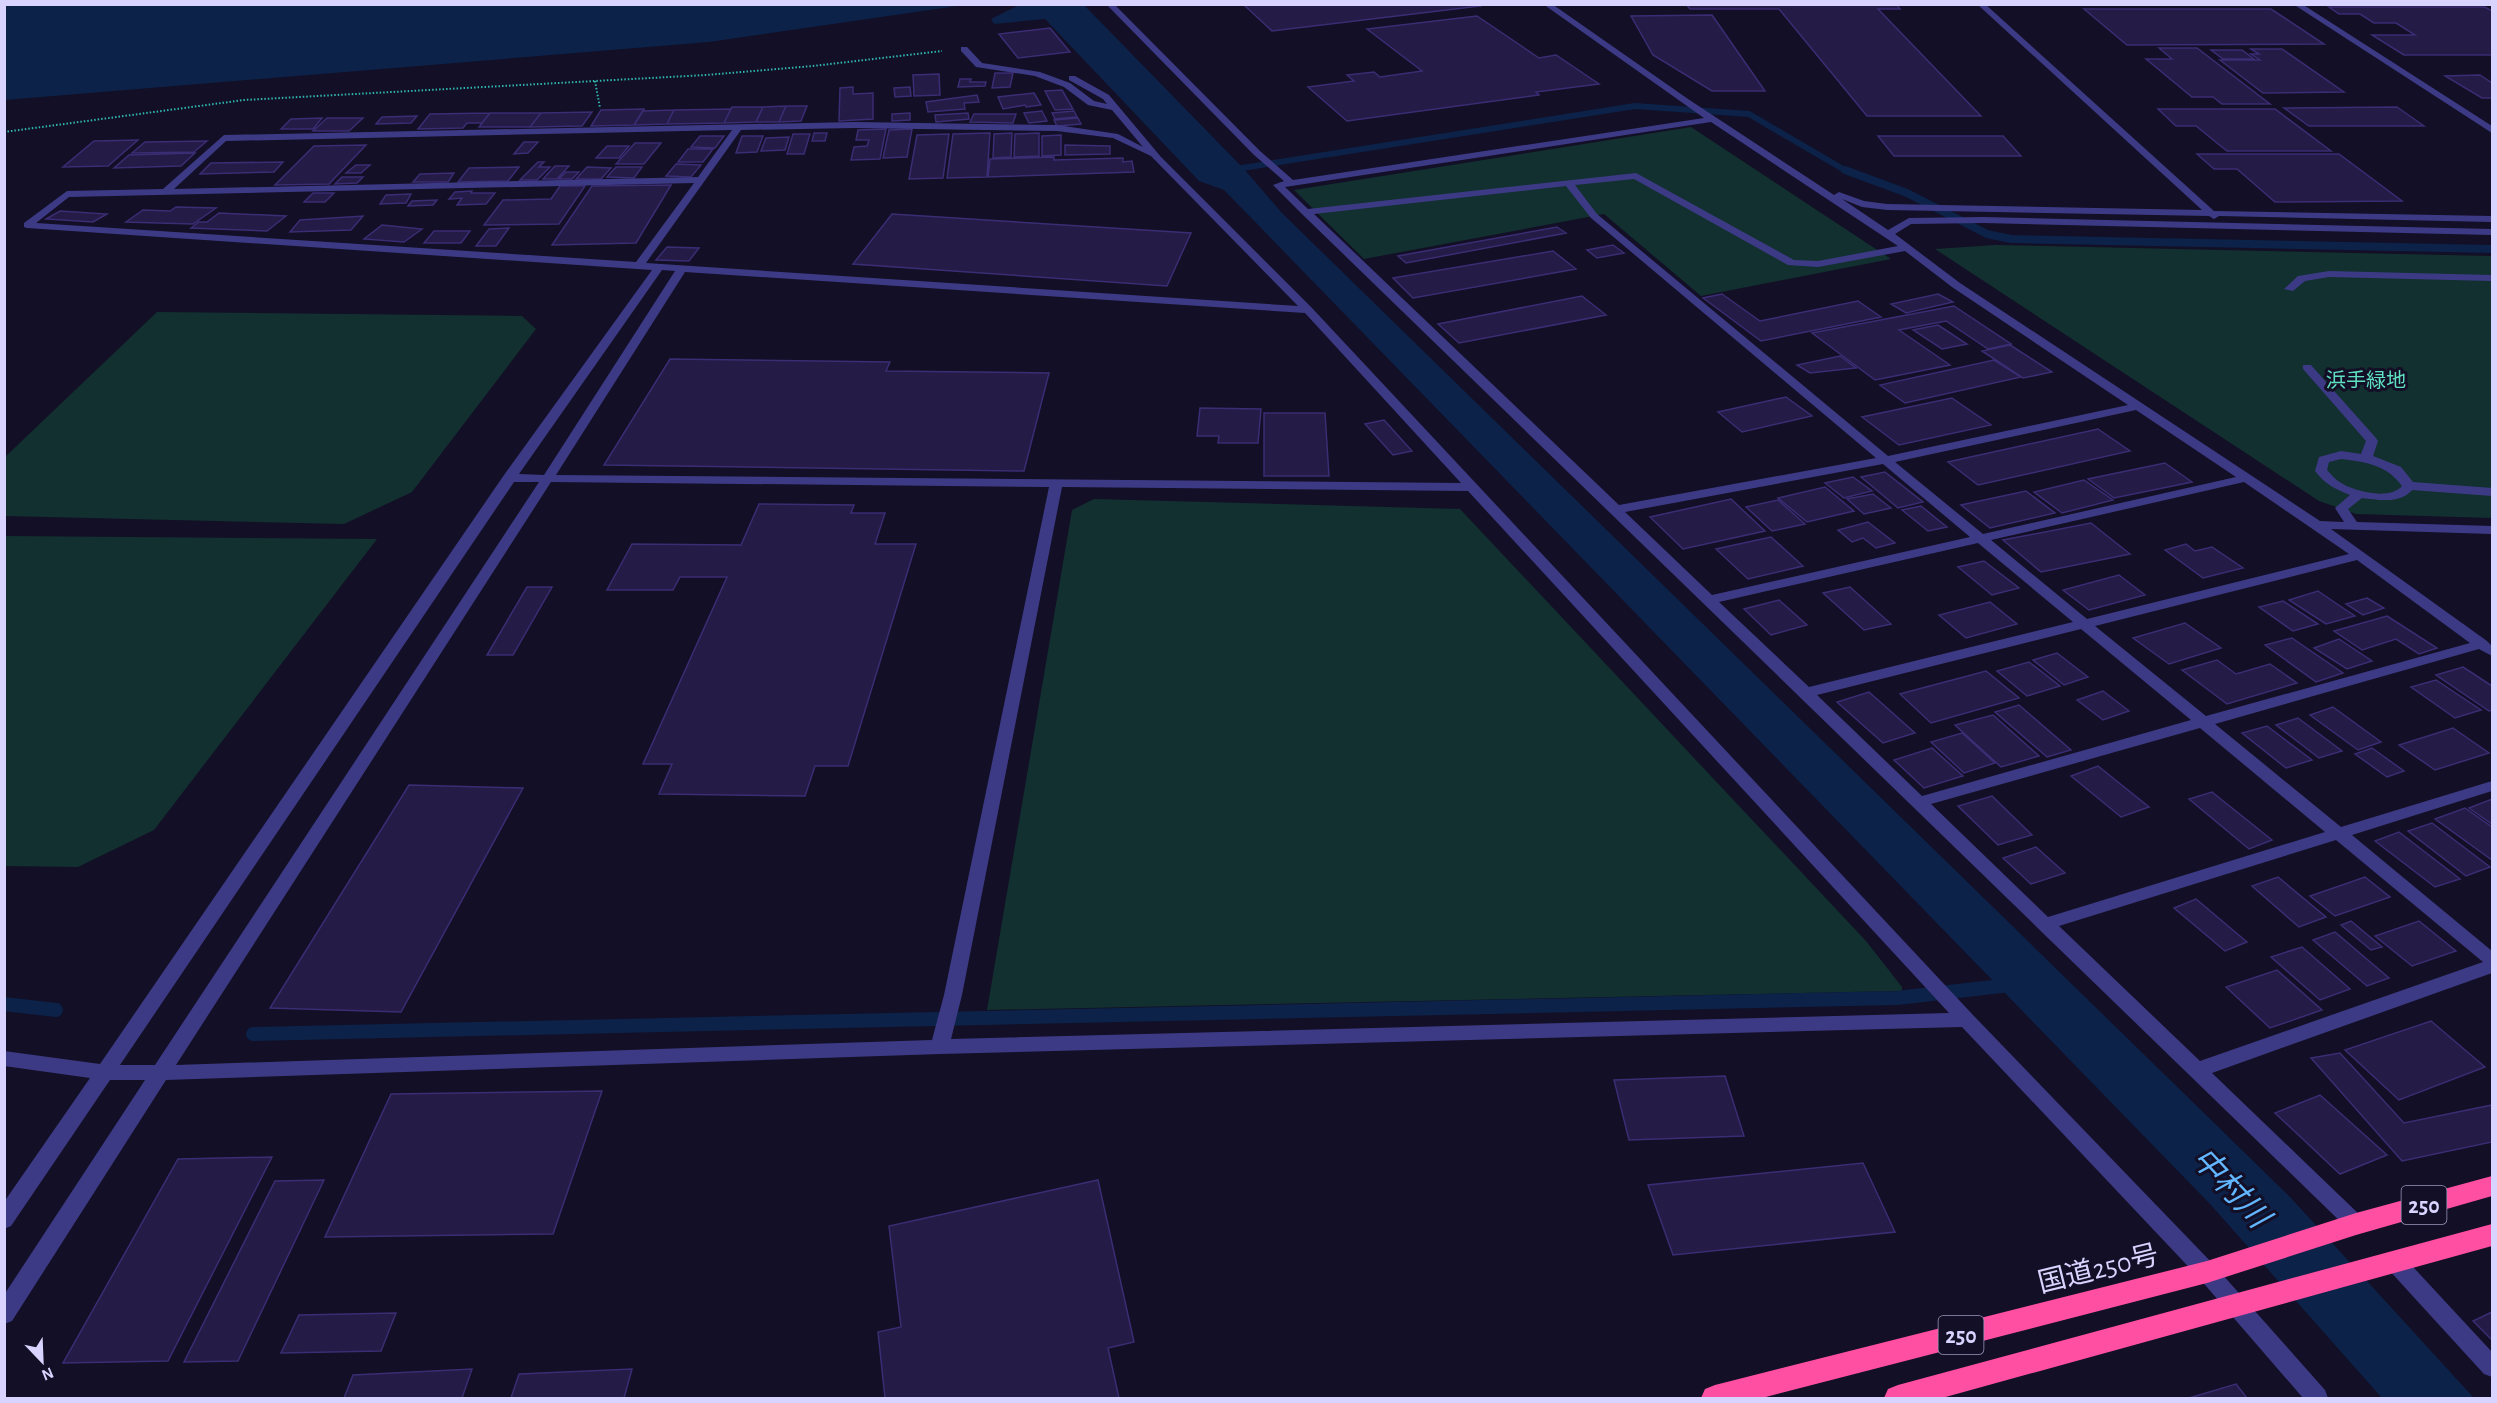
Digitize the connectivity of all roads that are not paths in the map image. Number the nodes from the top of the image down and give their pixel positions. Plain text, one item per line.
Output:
1 (1109, 4) edge
2 (1546, 4) edge
3 (1980, 4) edge
4 (2296, 4) edge
5 (964, 49) road end
6 (1072, 78) dead end
7 (1116, 108) junction
8 (1712, 119) junction
9 (737, 129) junction
10 (2493, 130) edge
11 (1158, 159) junction
12 (699, 180) junction
13 (1291, 183) junction
14 (1570, 185) junction
15 (1816, 188) junction
16 (166, 191) junction
17 (1887, 207) junction
18 (1305, 212) junction
19 (2211, 213) junction
20 (1862, 217) junction
21 (2493, 219) edge
22 (2226, 226) junction
23 (2493, 232) edge
24 (1888, 234) junction
25 (1906, 248) junction
26 (639, 266) junction
27 (658, 268) junction
28 (682, 269) junction
29 (2493, 278) edge
30 (2289, 290) dead end
31 (1308, 310) junction
32 (2307, 367) dead end
33 (2139, 406) junction
34 (2366, 458) junction
35 (1886, 460) junction
36 (508, 478) junction
37 (2247, 478) junction
38 (549, 479) junction
39 (1056, 484) junction
40 (2409, 486) junction
41 (1473, 487) junction
42 (2493, 492) edge
43 (2359, 494) junction
44 (1615, 510) junction
45 (2317, 525) junction
46 (2352, 525) junction
47 (2493, 530) edge
48 (1983, 538) junction
49 (2359, 556) junction
50 (1708, 600) junction
51 (2086, 623) junction
52 (2487, 648) edge
53 (1805, 693) junction
54 (2205, 721) junction
55 (2493, 786) edge
56 (1918, 802) junction
57 (2340, 833) junction
58 (2045, 924) junction
59 (2493, 960) edge
60 (2493, 966) edge
61 (1966, 1020) junction
62 (940, 1047) junction
63 (4, 1058) edge
64 (2197, 1070) junction
65 (105, 1072) junction
66 (159, 1073) junction
67 (2493, 1186) edge
68 (4, 1220) edge
69 (2356, 1224) junction
70 (2493, 1235) edge
71 (2395, 1262) junction
72 (2207, 1272) junction
73 (2238, 1307) junction
74 (4, 1314) edge
75 (2493, 1367) edge
76 (1715, 1398) edge
77 (1898, 1398) edge
78 (2317, 1398) edge

1 - 13 street
2 - 8 street
3 - 19 street
4 - 10 street
5 - 7 street
6 - 7 street
7 - 11 street
8 - 13 street
8 - 15 street
9 - 11 street
9 - 12 street
9 - 16 street
11 - 31 street
12 - 16 street
12 - 26 street
13 - 18 street
14 - 18 street
14 - 25 street
14 - 35 street
15 - 17 street
15 - 20 street
16 - 26 street
17 - 19 street
17 - 20 street
18 - 44 street
19 - 21 street
19 - 22 street
20 - 24 street
22 - 23 street
22 - 24 street
24 - 25 street
25 - 33 street
26 - 27 street
27 - 28 street
27 - 36 street
28 - 31 street
28 - 38 street
29 - 30 street
31 - 41 street
32 - 34 street
33 - 35 street
33 - 37 street
34 - 40 street
34 - 43 street
35 - 44 street
35 - 48 street
36 - 38 street
36 - 65 street
37 - 45 street
37 - 48 street
38 - 39 street
38 - 66 street
39 - 41 street
39 - 62 street
40 - 42 street
40 - 43 street
41 - 61 street
43 - 46 street
44 - 50 street
45 - 46 street
45 - 49 street
46 - 47 street
48 - 50 street
48 - 51 street
49 - 51 street
49 - 52 street
50 - 53 street
51 - 53 street
51 - 54 street
52 - 54 street
53 - 56 street
54 - 56 street
54 - 57 street
55 - 57 street
56 - 58 street
57 - 58 street
57 - 59 street
58 - 64 street
60 - 64 street
61 - 62 street
61 - 72 street
62 - 66 street
63 - 65 street
64 - 69 street
65 - 66 street
65 - 68 street
66 - 74 street
67 - 69 highway, 国道250号 / 250
69 - 72 highway, 国道250号 / 250
70 - 71 highway, 250
71 - 73 highway, 250
71 - 75 street
72 - 73 street
72 - 76 highway, 国道250号 / 250
73 - 77 highway, 250
73 - 78 street

